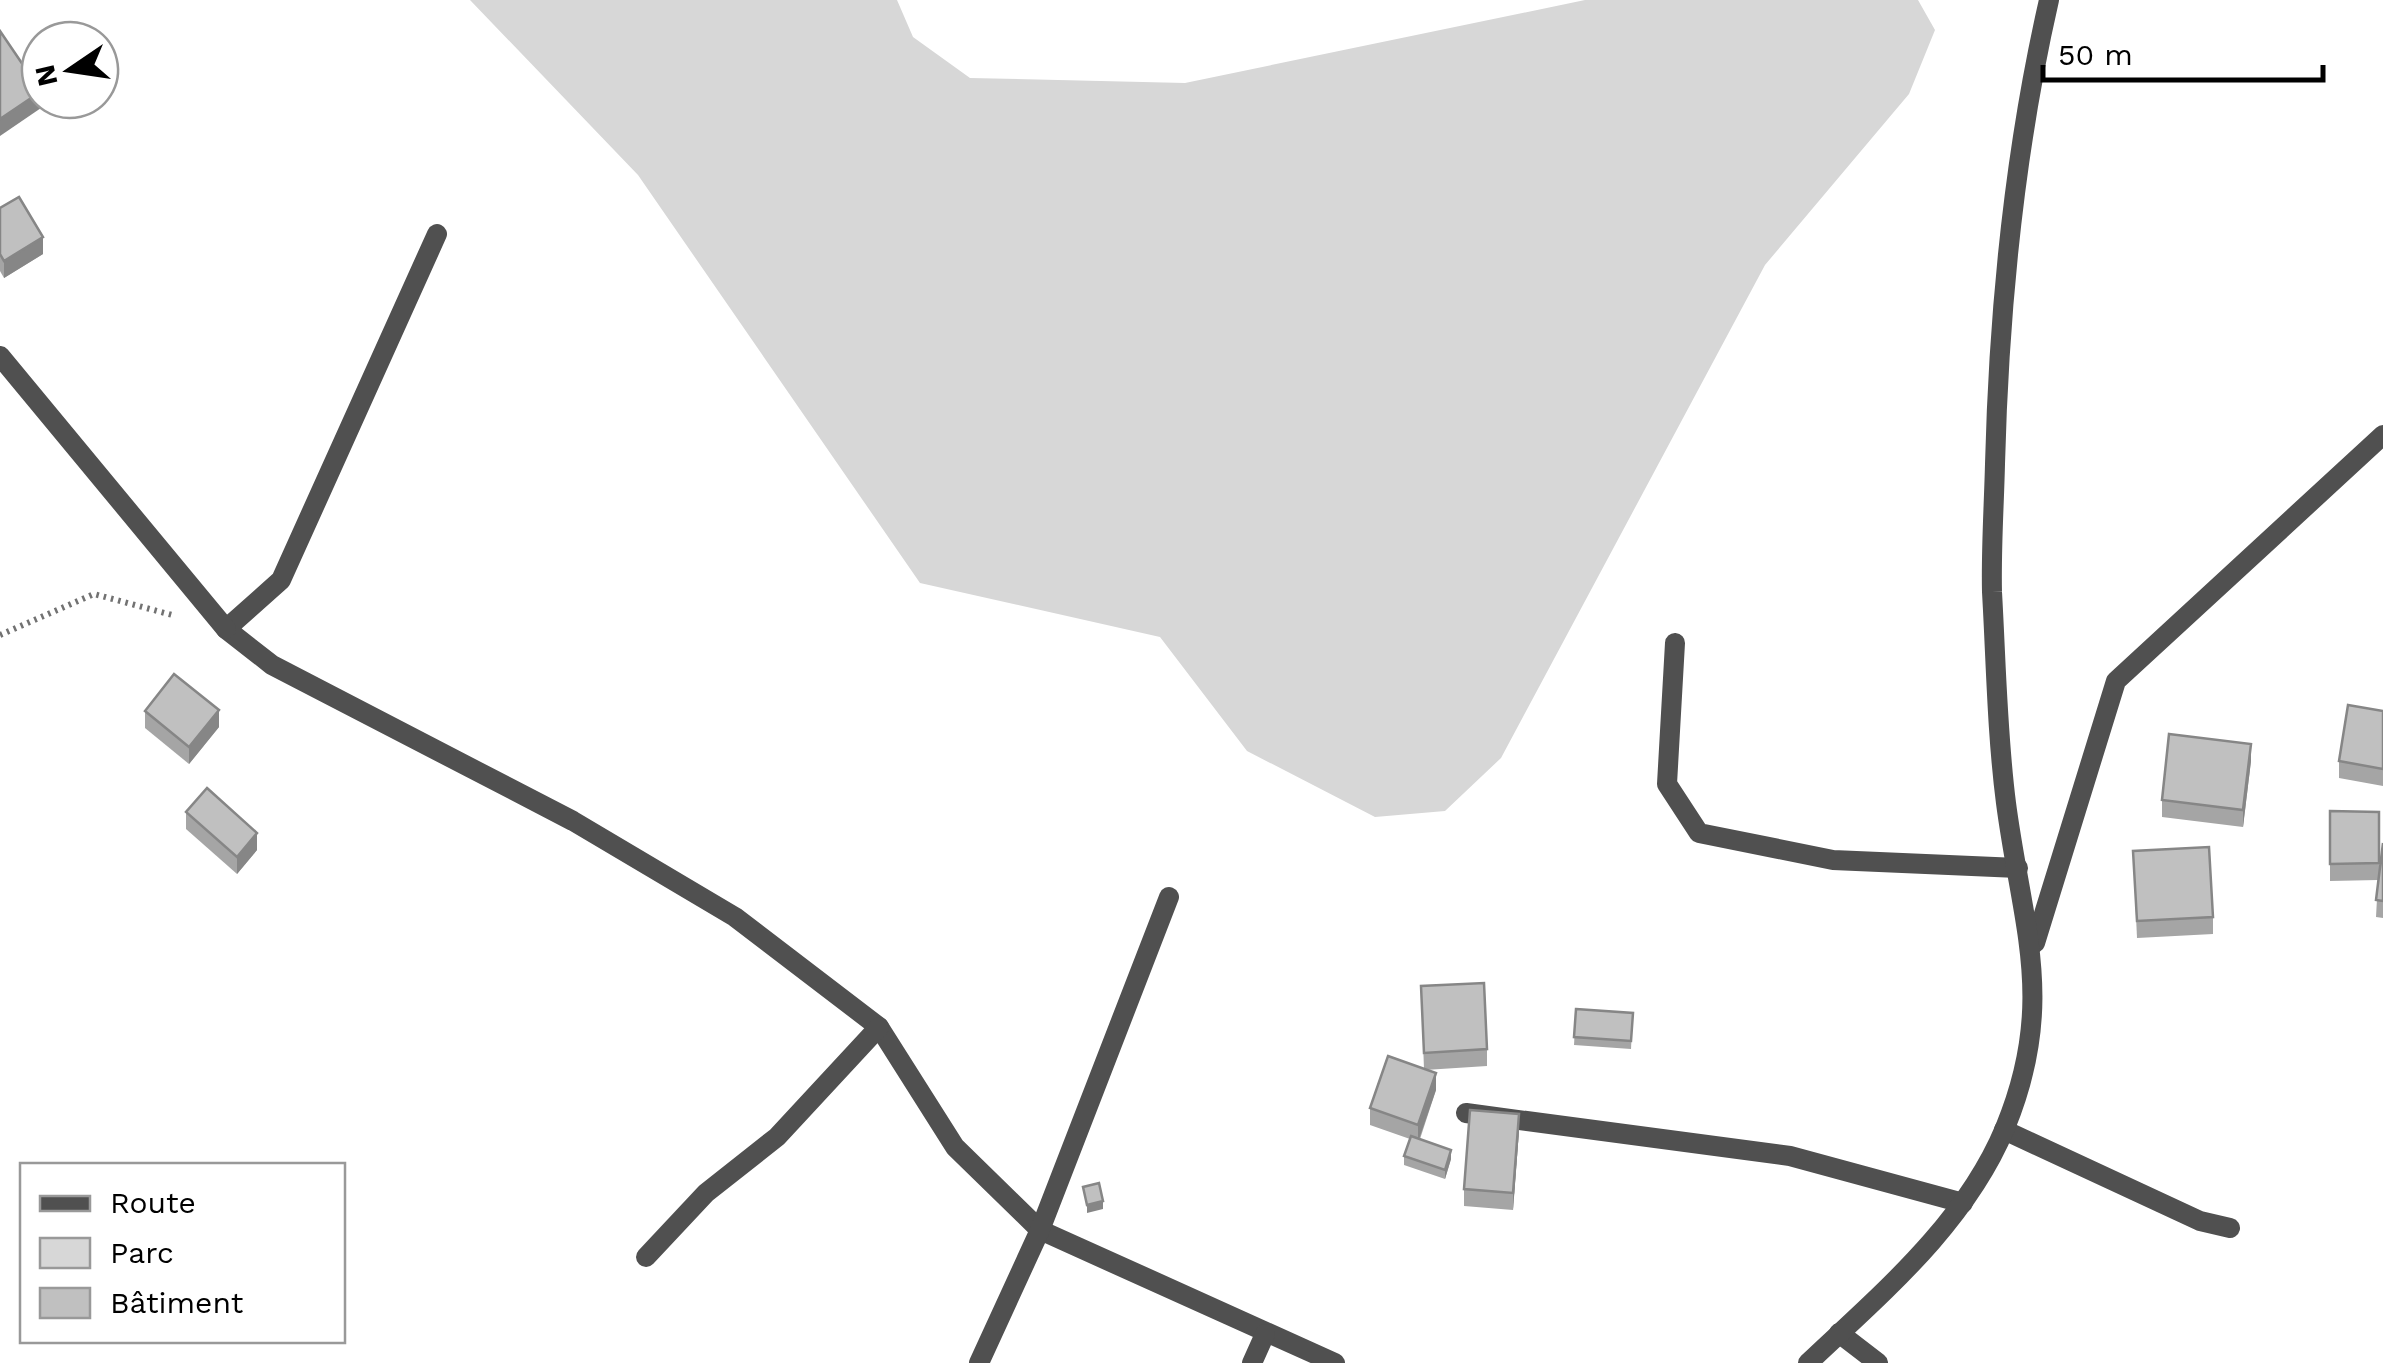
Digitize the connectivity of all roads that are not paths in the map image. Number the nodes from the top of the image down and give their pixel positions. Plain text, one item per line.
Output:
1 (2049, 0) edge
2 (437, 234) dead end
3 (0, 356) edge
4 (2383, 435) edge
5 (226, 629) junction
6 (1675, 643) dead end
7 (2018, 868) junction
8 (1169, 897) dead end
9 (2033, 950) junction
10 (880, 1028) junction
11 (1466, 1113) edge
12 (2004, 1130) junction
13 (1963, 1203) junction
14 (2230, 1228) dead end
15 (1040, 1230) junction
16 (646, 1258) dead end
17 (1840, 1333) junction
18 (1265, 1334) junction
19 (979, 1363) edge
20 (1252, 1363) edge
21 (1335, 1363) edge
22 (1808, 1363) edge
23 (1878, 1363) edge

1 - 7 street
2 - 5 street
3 - 5 street
4 - 9 street
5 - 10 street
6 - 7 street
7 - 9 street
8 - 15 street
9 - 12 street
10 - 15 street
10 - 16 street
11 - 13 street
12 - 13 street
12 - 14 street
13 - 17 street
15 - 18 street
15 - 19 street
17 - 22 street
17 - 23 street
18 - 20 street
18 - 21 street

